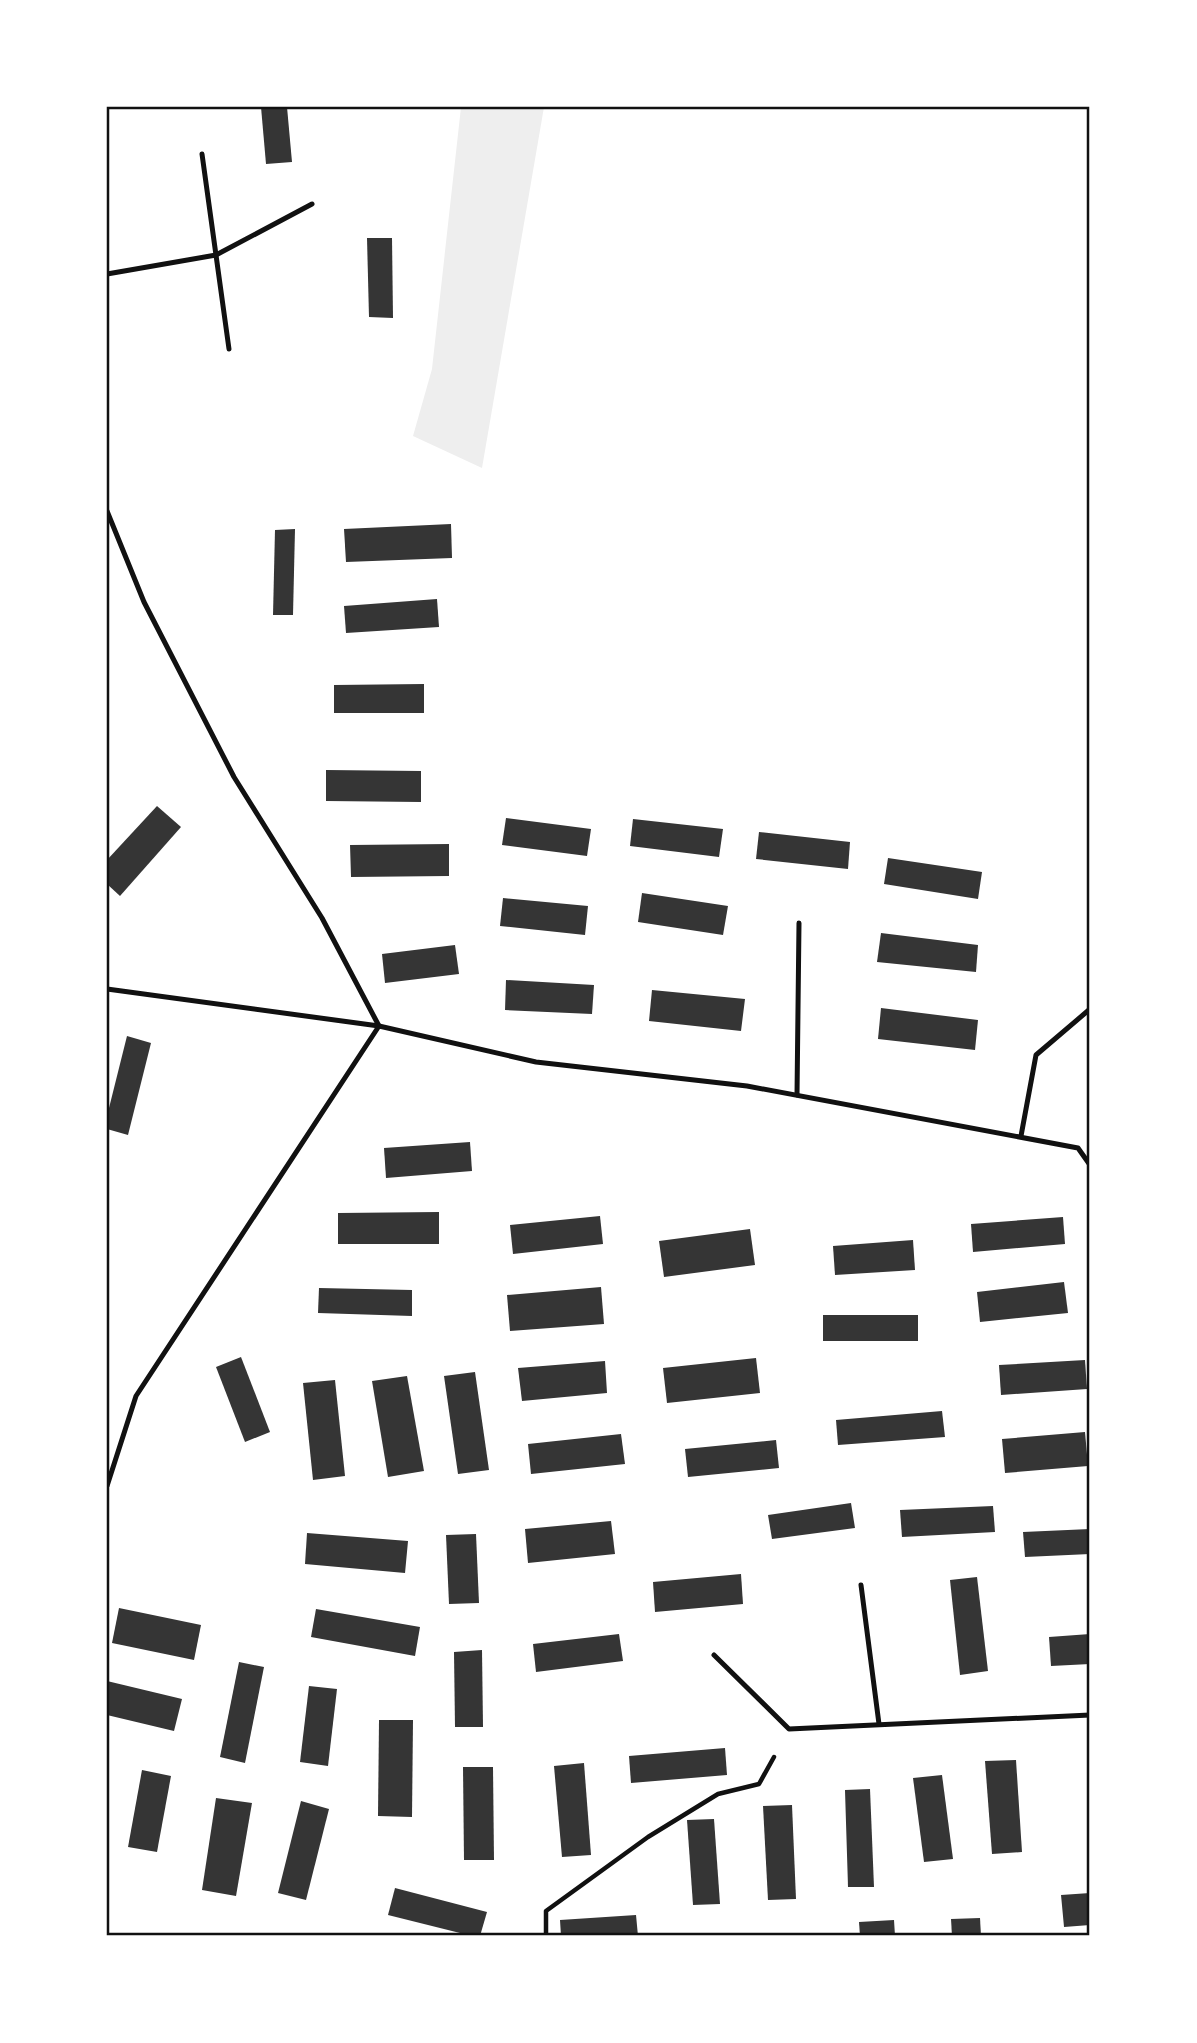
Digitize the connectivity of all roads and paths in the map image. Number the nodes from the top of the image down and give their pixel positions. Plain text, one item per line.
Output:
1 (202, 154) dead end
2 (312, 204) dead end
3 (216, 255) junction
4 (107, 274) edge
5 (229, 349) dead end
6 (107, 511) edge
7 (799, 923) dead end
8 (107, 989) edge
9 (1090, 1009) edge
10 (379, 1026) junction
11 (797, 1095) junction
12 (1021, 1136) junction
13 (1090, 1165) edge
14 (107, 1486) edge
15 (861, 1585) dead end
16 (714, 1655) dead end
17 (1090, 1715) edge
18 (879, 1724) junction
19 (789, 1729) junction
20 (546, 1936) edge

1 - 3 lane
2 - 3 lane
3 - 4 lane
3 - 5 lane
6 - 10 lane
7 - 11 lane
8 - 10 lane
9 - 12 lane
10 - 11 lane
10 - 14 lane
11 - 12 lane
12 - 13 lane
15 - 18 lane
16 - 19 lane
17 - 18 lane
18 - 19 lane
19 - 20 path

